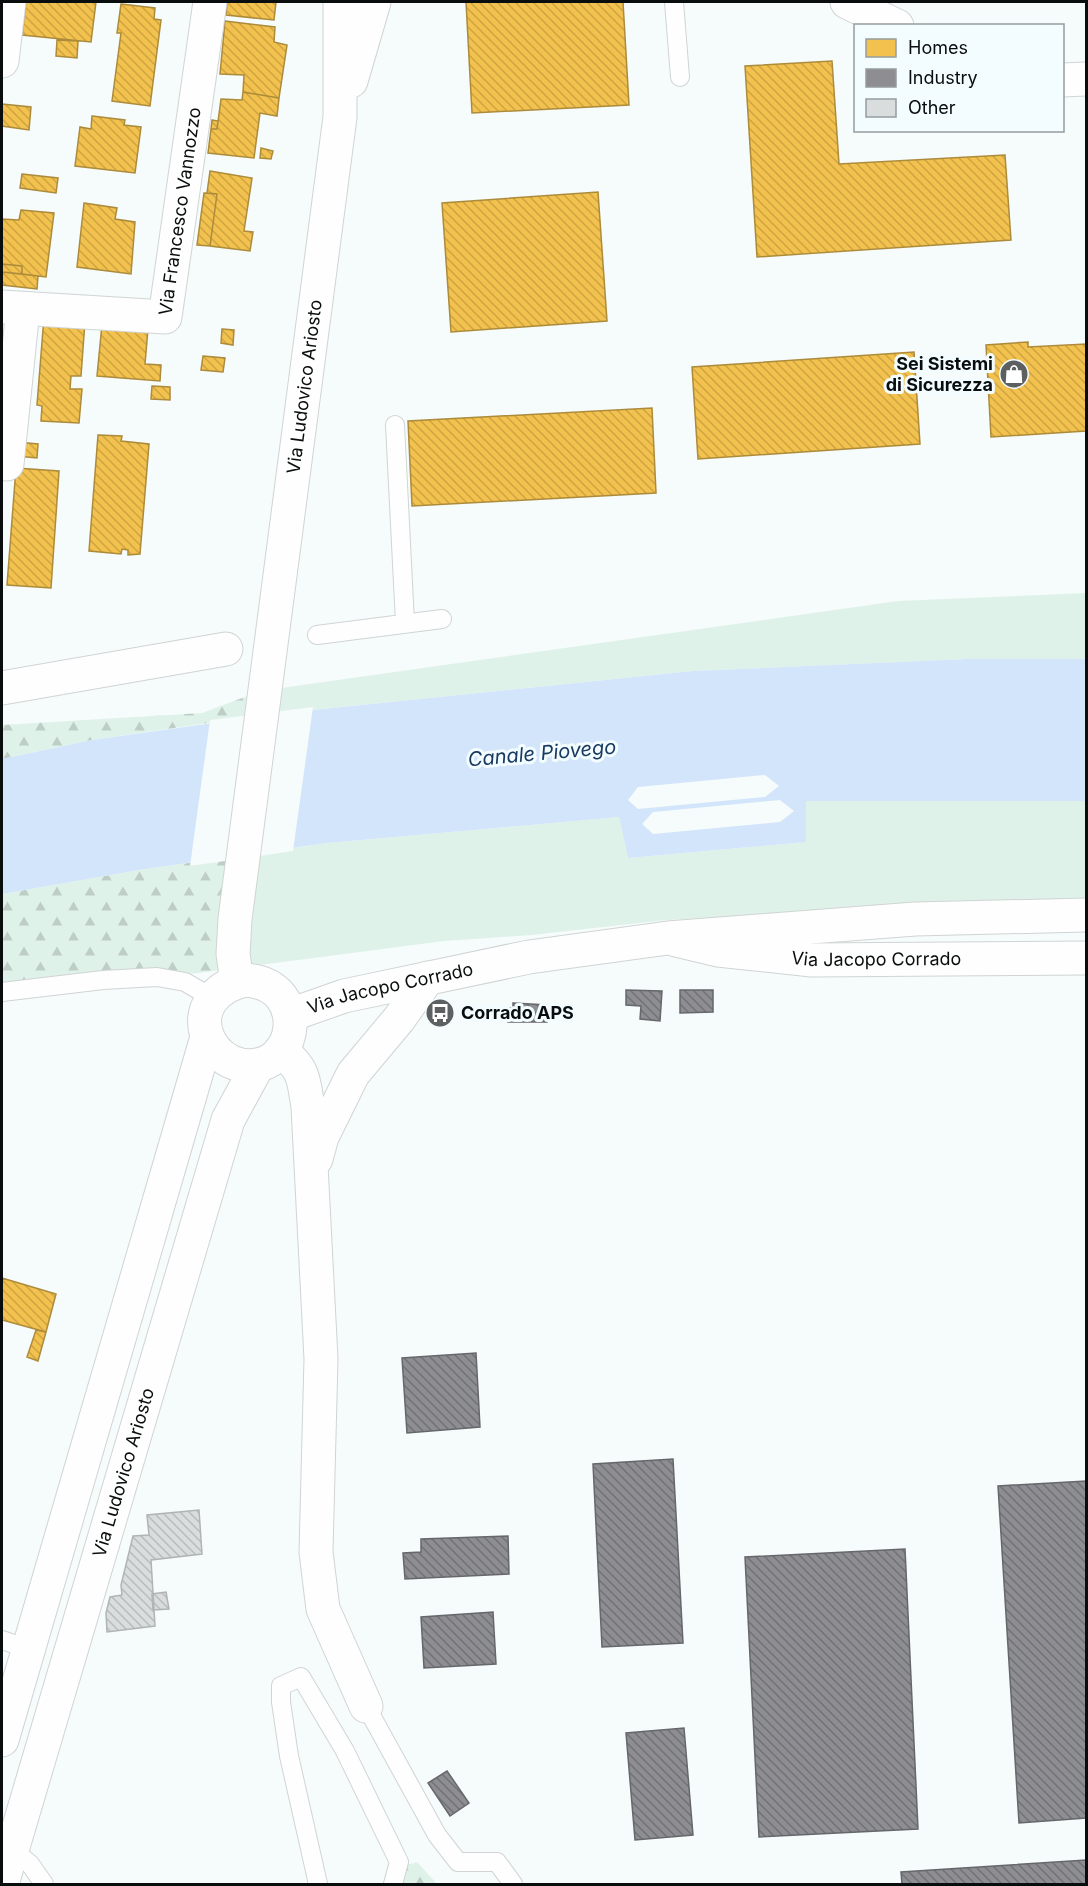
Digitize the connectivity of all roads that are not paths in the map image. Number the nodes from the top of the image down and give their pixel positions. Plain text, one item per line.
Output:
1 (9, 2) edge
2 (210, 2) edge
3 (340, 2) edge
4 (374, 2) edge
5 (674, 2) edge
6 (848, 2) edge
7 (893, 24) edge
8 (2, 61) edge
9 (680, 77) dead end
10 (1086, 79) edge
11 (1064, 80) edge
12 (340, 117) junction
13 (12, 308) edge
14 (395, 425) dead end
15 (7, 464) dead end
16 (442, 619) dead end
17 (405, 623) junction
18 (317, 635) dead end
19 (226, 649) dead end
20 (2, 688) edge
21 (1086, 915) edge
22 (668, 938) junction
23 (1086, 958) edge
24 (428, 978) junction
25 (224, 990) junction
26 (2, 993) edge
27 (290, 1014) junction
28 (207, 1037) junction
29 (269, 1057) junction
30 (312, 1175) junction
31 (15, 1644) edge
32 (366, 1706) joint
33 (2, 1740) edge
34 (13, 1850) junction
35 (2, 1884) edge
36 (44, 1884) edge
37 (318, 1884) edge
38 (393, 1884) edge
39 (513, 1884) edge

1 - 8 main road
2 - 13 main road, Via Francesco Vannozzo
3 - 12 main road, Via Ludovico Ariosto
4 - 12 main road, Via Ludovico Ariosto
5 - 9 lane
6 - 7 main road
10 - 11 main road
12 - 25 main road, Via Ludovico Ariosto
13 - 15 main road, Via Francesco Vannozzo
14 - 17 lane
16 - 17 lane
17 - 18 lane
19 - 20 main road
21 - 22 main road, Via Jacopo Corrado
22 - 23 main road, Via Jacopo Corrado
22 - 24 main road, Via Jacopo Corrado
24 - 27 main road, Via Jacopo Corrado
24 - 30 main road
25 - 26 lane
25 - 27 main road
25 - 28 main road
27 - 29 main road
28 - 29 main road
28 - 31 main road
29 - 30 main road
29 - 34 main road, Via Ludovico Ariosto
30 - 32 main road
31 - 33 main road
32 - 39 lane
34 - 35 main road, Via Ludovico Ariosto
34 - 36 lane
37 - 38 lane

